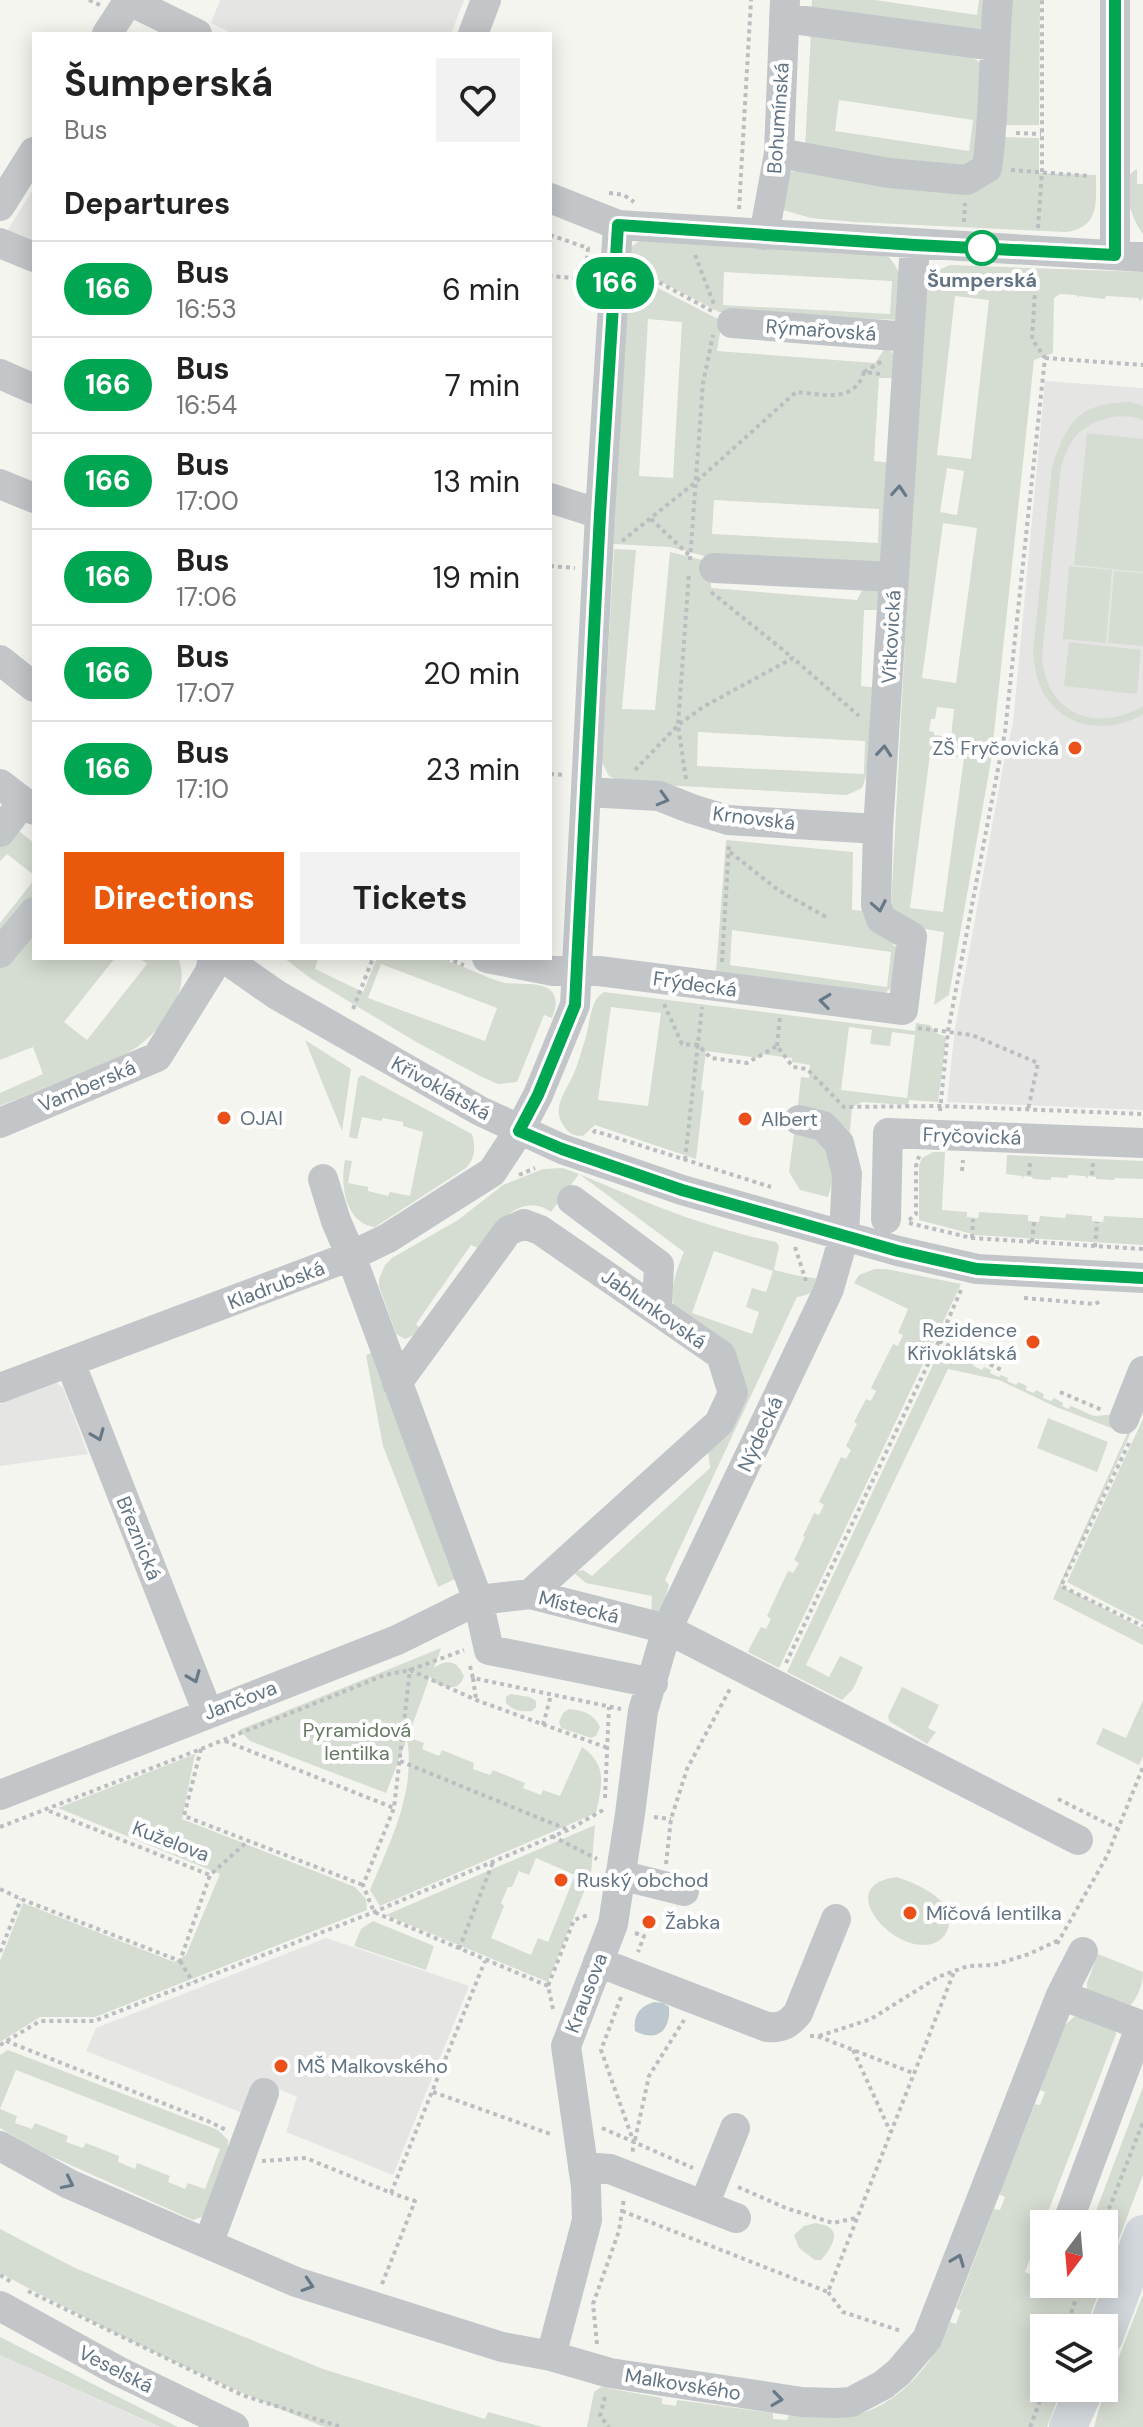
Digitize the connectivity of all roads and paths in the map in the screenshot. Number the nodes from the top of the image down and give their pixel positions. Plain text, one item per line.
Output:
1 (129, 0) edge
2 (486, 0) edge
3 (751, 0) edge
4 (998, 0) edge
5 (1042, 0) edge
6 (1115, 0) edge
7 (784, 9) edge
8 (108, 32) edge
9 (193, 32) edge
10 (474, 32) edge
11 (994, 46) junction
12 (779, 153) junction
13 (32, 155) edge
14 (1120, 166) edge
15 (987, 168) junction
16 (1042, 171) junction
17 (740, 190) dead end
18 (552, 199) edge
19 (0, 206) edge
20 (618, 225) junction
21 (764, 235) junction
22 (1038, 235) dead end
23 (552, 236) edge
24 (690, 242) dead end
25 (0, 243) edge
26 (915, 245) junction
27 (32, 256) edge
28 (1129, 256) edge
29 (601, 261) junction
30 (1037, 263) dead end
31 (552, 276) edge
32 (723, 326) joint
33 (909, 337) junction
34 (1045, 358) junction
35 (1143, 365) edge
36 (0, 374) edge
37 (906, 375) junction
38 (32, 388) edge
39 (697, 481) junction
40 (0, 484) edge
41 (32, 497) edge
42 (552, 499) edge
43 (600, 514) junction
44 (599, 548) junction
45 (714, 568) dead end
46 (894, 577) junction
47 (0, 660) edge
48 (32, 685) edge
49 (678, 725) junction
50 (885, 738) junction
51 (630, 775) dead end
52 (586, 792) junction
53 (19, 799) edge
54 (692, 809) junction
55 (878, 829) junction
56 (0, 832) edge
57 (32, 914) edge
58 (828, 918) dead end
59 (0, 953) edge
60 (372, 960) edge
61 (497, 960) edge
62 (215, 963) edge
63 (578, 970) junction
64 (660, 994) dead end
65 (712, 994) junction
66 (353, 1009) dead end
67 (781, 1010) dead end
68 (903, 1010) joint
69 (698, 1045) junction
70 (777, 1046) junction
71 (1143, 1114) edge
72 (799, 1120) dead end
73 (939, 1120) junction
74 (0, 1123) edge
75 (519, 1131) junction
76 (1143, 1143) edge
77 (685, 1160) dead end
78 (535, 1168) dead end
79 (514, 1178) dead end
80 (323, 1179) dead end
81 (572, 1200) dead end
82 (886, 1219) dead end
83 (973, 1219) dead end
84 (1034, 1222) dead end
85 (1097, 1222) dead end
86 (800, 1225) junction
87 (844, 1236) junction
88 (972, 1238) dead end
89 (1032, 1242) dead end
90 (1095, 1247) dead end
91 (898, 1251) junction
92 (351, 1256) junction
93 (1143, 1278) edge
94 (964, 1283) dead end
95 (829, 1289) junction
96 (657, 1309) junction
97 (939, 1341) junction
98 (70, 1362) junction
99 (1004, 1371) dead end
100 (1130, 1381) edge
101 (397, 1383) junction
102 (0, 1388) edge
103 (1060, 1392) dead end
104 (1124, 1419) junction
105 (530, 1594) junction
106 (478, 1600) junction
107 (1143, 1626) edge
108 (667, 1629) junction
109 (464, 1650) dead end
110 (469, 1664) dead end
111 (410, 1670) junction
112 (473, 1678) junction
113 (734, 1680) dead end
114 (653, 1683) junction
115 (776, 1684) junction
116 (551, 1695) junction
117 (476, 1700) junction
118 (643, 1711) junction
119 (208, 1713) junction
120 (543, 1725) junction
121 (223, 1740) junction
122 (608, 1748) dead end
123 (201, 1749) junction
124 (400, 1761) junction
125 (0, 1795) edge
126 (1048, 1795) dead end
127 (394, 1808) junction
128 (47, 1810) junction
129 (630, 1814) junction
130 (671, 1819) junction
131 (0, 1827) edge
132 (1118, 1829) dead end
133 (568, 1830) junction
134 (552, 1836) junction
135 (249, 1840) junction
136 (1078, 1840) dead end
137 (493, 1862) junction
138 (608, 1867) junction
139 (210, 1875) junction
140 (363, 1885) junction
141 (674, 1888) joint
142 (0, 1889) edge
143 (21, 1899) junction
144 (374, 1912) junction
145 (588, 1915) dead end
146 (836, 1919) dead end
147 (1071, 1946) joint
148 (459, 1949) junction
149 (0, 1952) edge
150 (180, 1961) junction
151 (485, 1961) junction
152 (598, 1962) junction
153 (954, 1972) junction
154 (193, 1982) junction
155 (548, 1986) junction
156 (1061, 1995) junction
157 (554, 2018) dead end
158 (685, 2020) dead end
159 (1142, 2026) edge
160 (817, 2036) dead end
161 (6, 2041) junction
162 (0, 2045) edge
163 (853, 2050) dead end
164 (433, 2092) junction
165 (264, 2093) dead end
166 (551, 2122) dead end
167 (1143, 2122) edge
168 (735, 2128) dead end
169 (890, 2131) junction
170 (553, 2135) junction
171 (634, 2143) dead end
172 (554, 2144) dead end
173 (0, 2146) edge
174 (234, 2151) junction
175 (583, 2167) junction
176 (391, 2193) junction
177 (704, 2205) junction
178 (1072, 2210) edge
179 (1108, 2210) edge
180 (622, 2211) dead end
181 (736, 2218) dead end
182 (1143, 2234) edge
183 (208, 2244) junction
184 (0, 2275) edge
185 (828, 2292) junction
186 (378, 2295) dead end
187 (0, 2306) edge
188 (1113, 2314) edge
189 (903, 2332) dead end
190 (551, 2356) junction
191 (610, 2373) junction
192 (1040, 2402) edge
193 (234, 2427) edge
194 (341, 2427) edge
195 (609, 2427) edge
196 (1030, 2427) edge

1 - 8 street
1 - 9 street
2 - 10 street
3 - 17 path
4 - 11 street
5 - 16 path
6 - 14 street
7 - 11 street
7 - 12 street, Bohumínská
11 - 15 street
12 - 15 street
12 - 21 street, Bohumínská
13 - 19 street
14 - 16 path
14 - 28 street
15 - 16 path
16 - 22 path
18 - 20 street
20 - 21 street
20 - 29 street
21 - 26 street
23 - 29 path
24 - 29 path
25 - 27 street
26 - 28 street
26 - 33 street, Vítkovická
29 - 31 path
29 - 43 street
30 - 34 path
32 - 33 street, Rýmařovská
32 - 39 path
33 - 37 street, Vítkovická
34 - 35 path
34 - 73 path
36 - 38 street
37 - 39 path
46 -> 37 street, Vítkovická
39 - 44 path
39 - 49 path
40 - 41 street
42 - 43 street
43 - 44 street
44 - 52 street
45 - 46 street
46 - 50 street, Vítkovická
47 - 48 street
49 - 50 path
49 - 51 path
49 - 54 path
55 -> 50 street, Vítkovická
52 -> 54 street, Krnovská
52 - 63 street
53 - 56 street
54 - 55 street, Krnovská
55 -> 68 street, Vítkovická
57 - 59 street
58 - 65 path
60 - 66 path
61 - 63 street, Frýdecká
62 - 74 street, Vamberská
62 - 75 street, Křivoklátská
63 - 65 street, Frýdecká
63 - 75 street
64 - 69 path
68 -> 65 street, Frýdecká
65 - 69 path
67 - 70 path
69 - 70 path
69 - 77 path
70 - 73 path
71 - 73 path
72 - 87 street
73 - 76 street, Fryčovická
73 - 82 street, Fryčovická
73 - 91 path
75 - 86 street, Křivoklátská
75 - 92 street, Kladrubská
78 - 79 path
80 - 92 street
81 - 96 street
83 - 88 path
84 - 89 path
85 - 90 path
86 - 87 street, Křivoklátská
86 - 95 path
87 - 91 street, Křivoklátská
87 - 95 street, Nýdecká
91 - 93 street, Křivoklátská
92 - 98 street, Kladrubská
92 - 101 street
94 - 97 path
95 - 108 street, Nýdecká
96 - 101 street, Jablunkovská
96 - 105 street, Jablunkovská
97 - 99 path
97 - 115 path
98 - 102 street, Kladrubská
98 -> 119 street, Březnická
100 - 104 street
101 - 106 street
103 - 104 path
104 - 107 path
105 - 106 street, Místecká
105 - 108 street, Místecká
106 - 114 street
106 - 119 street, Jančova
108 - 114 street, Krausova
108 - 115 street, Místecká
109 - 111 path
110 - 112 path
111 - 117 path
111 - 121 path
111 - 124 path
112 - 116 path
112 - 117 path
113 - 130 path
114 - 118 street, Krausova
115 - 136 street, Místecká
116 - 118 path
116 - 120 path
117 - 120 path
118 - 129 street, Krausova
119 - 125 street, Jančova
120 - 122 path
121 - 123 path
121 - 127 path
123 - 128 path
123 - 135 path
124 - 127 path
124 - 133 path
126 - 132 path
127 - 140 path
128 - 131 path
128 - 139 path, Kuželova
129 - 130 path
129 - 133 path
129 - 138 street, Krausova
130 - 141 path
133 - 134 path
134 - 137 path
134 - 138 path
135 - 139 path, Kuželova
135 - 140 path
137 - 144 path
137 - 148 path
138 - 141 street
138 - 152 street, Krausova
139 - 150 path
140 - 144 path
142 - 143 path
143 - 149 path
143 - 150 path
144 - 148 path
144 - 154 path
145 - 155 path
146 - 152 street
147 - 153 path
147 - 156 street, Malkovského
148 - 151 path
150 - 154 path
151 - 155 path
151 - 164 path
152 - 175 street, Krausova
153 - 160 path
153 - 169 path
154 - 161 path
155 - 157 path
156 - 159 street
191 -> 156 street, Malkovského
158 - 171 path
159 - 178 street
161 - 162 path
161 - 174 path
163 - 169 path
164 - 170 path
164 - 176 path
165 - 174 street
166 - 170 path
167 - 179 path
168 - 177 street
169 - 185 path
170 - 172 path
173 -> 183 street, Malkovského
174 - 176 path
174 - 183 street
175 - 177 street
175 - 190 street, Krausova
176 - 186 path
177 - 181 street
180 - 185 path
182 - 188 main road
183 -> 190 street, Malkovského
184 - 194 path
185 - 189 path
187 - 193 street, Veselská
190 - 191 street, Malkovského
191 - 195 path
192 - 196 path

